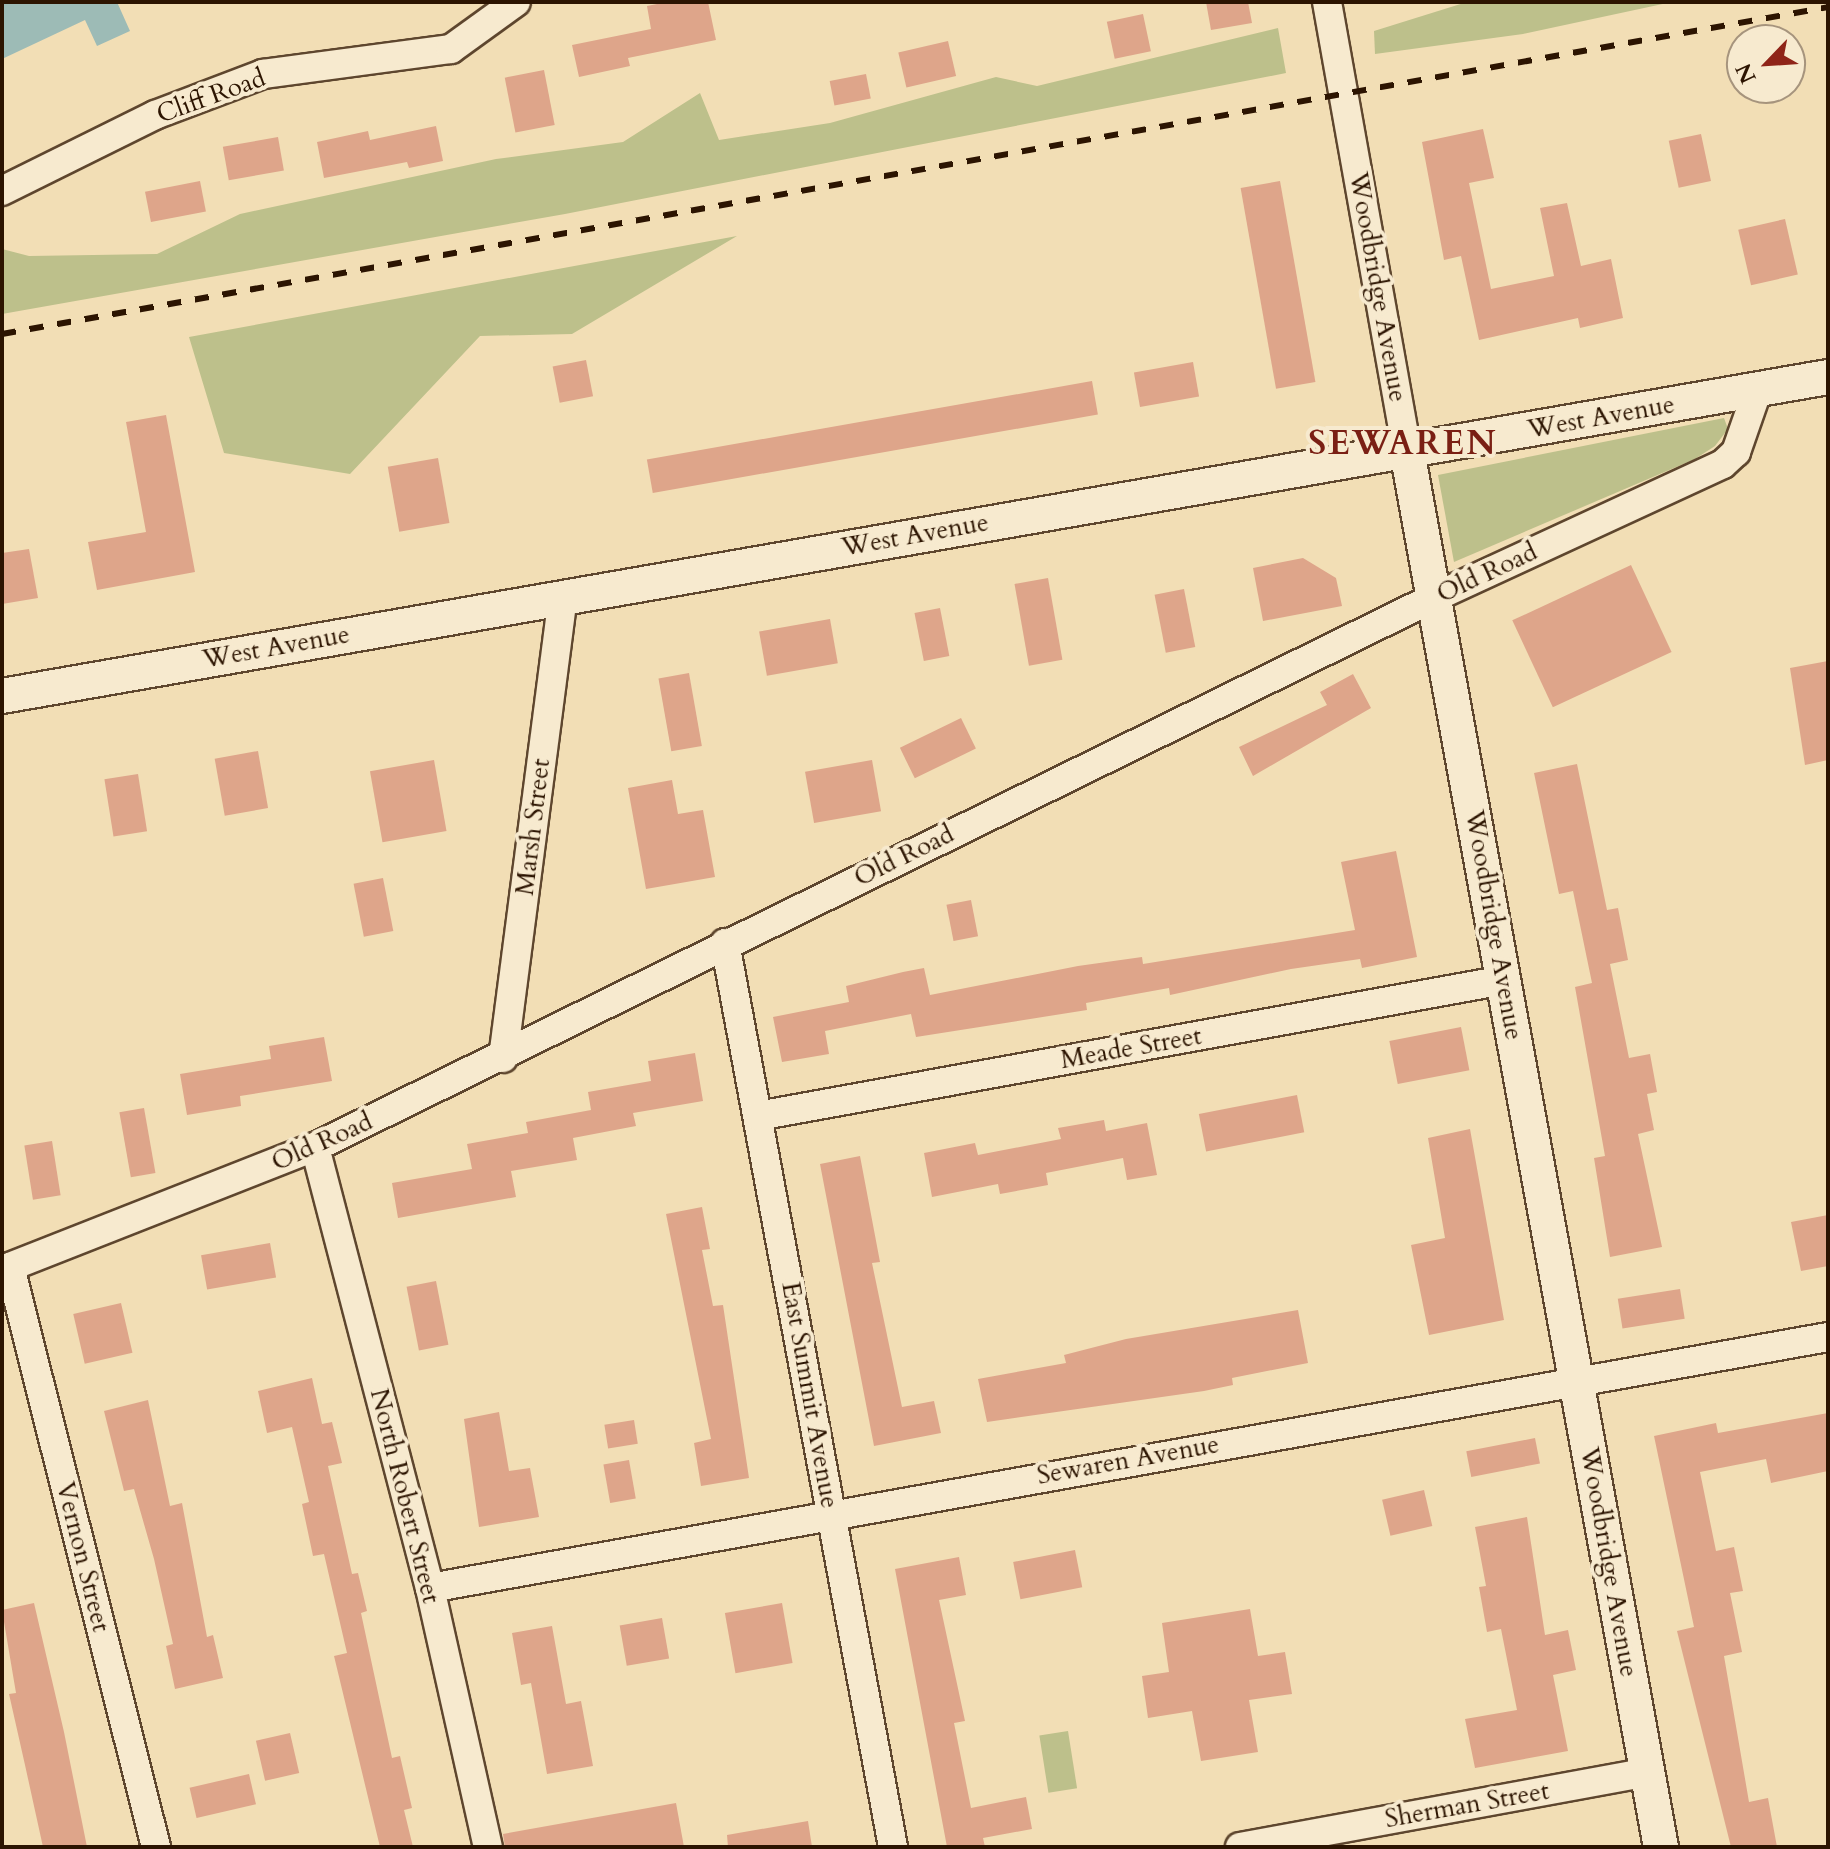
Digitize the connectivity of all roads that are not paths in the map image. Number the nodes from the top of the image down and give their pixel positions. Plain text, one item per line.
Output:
1 (516, 2) edge
2 (1327, 2) edge
3 (2, 191) edge
4 (1828, 377) edge
5 (1758, 389) junction
6 (1407, 451) junction
7 (563, 596) junction
8 (1433, 598) junction
9 (2, 696) edge
10 (725, 943) junction
11 (1504, 980) junction
12 (503, 1058) junction
13 (758, 1116) junction
14 (315, 1147) junction
15 (6, 1268) edge
16 (1828, 1337) edge
17 (1576, 1379) junction
18 (832, 1514) junction
19 (430, 1588) junction
20 (1647, 1772) junction
21 (156, 1847) edge
22 (488, 1847) edge
23 (893, 1847) edge
24 (1240, 1847) edge
25 (1661, 1847) edge

1 - 3 street, Cliff Road
2 - 6 street, Woodbridge Avenue
4 - 5 street, West Avenue
5 - 6 street, West Avenue
5 - 8 street, Old Road
6 - 7 street, West Avenue
6 - 8 street, Woodbridge Avenue
7 - 9 street, West Avenue
7 - 12 street, Marsh Street
8 - 10 street, Old Road
8 - 11 street, Woodbridge Avenue
10 - 12 street, Old Road
10 - 13 street, East Summit Avenue
11 - 13 street, Meade Street
11 - 17 street, Woodbridge Avenue
12 - 14 street, Old Road
13 - 18 street, East Summit Avenue
14 - 15 street, Old Road
14 - 19 street, North Robert Street
15 - 21 street, Vernon Street
16 - 17 street, Sewaren Avenue
17 - 18 street, Sewaren Avenue
17 - 20 street, Woodbridge Avenue
18 - 19 street, Sewaren Avenue
18 - 23 street, East Summit Avenue
19 - 22 street, North Robert Street
20 - 24 street, Sherman Street
20 - 25 street, Woodbridge Avenue

